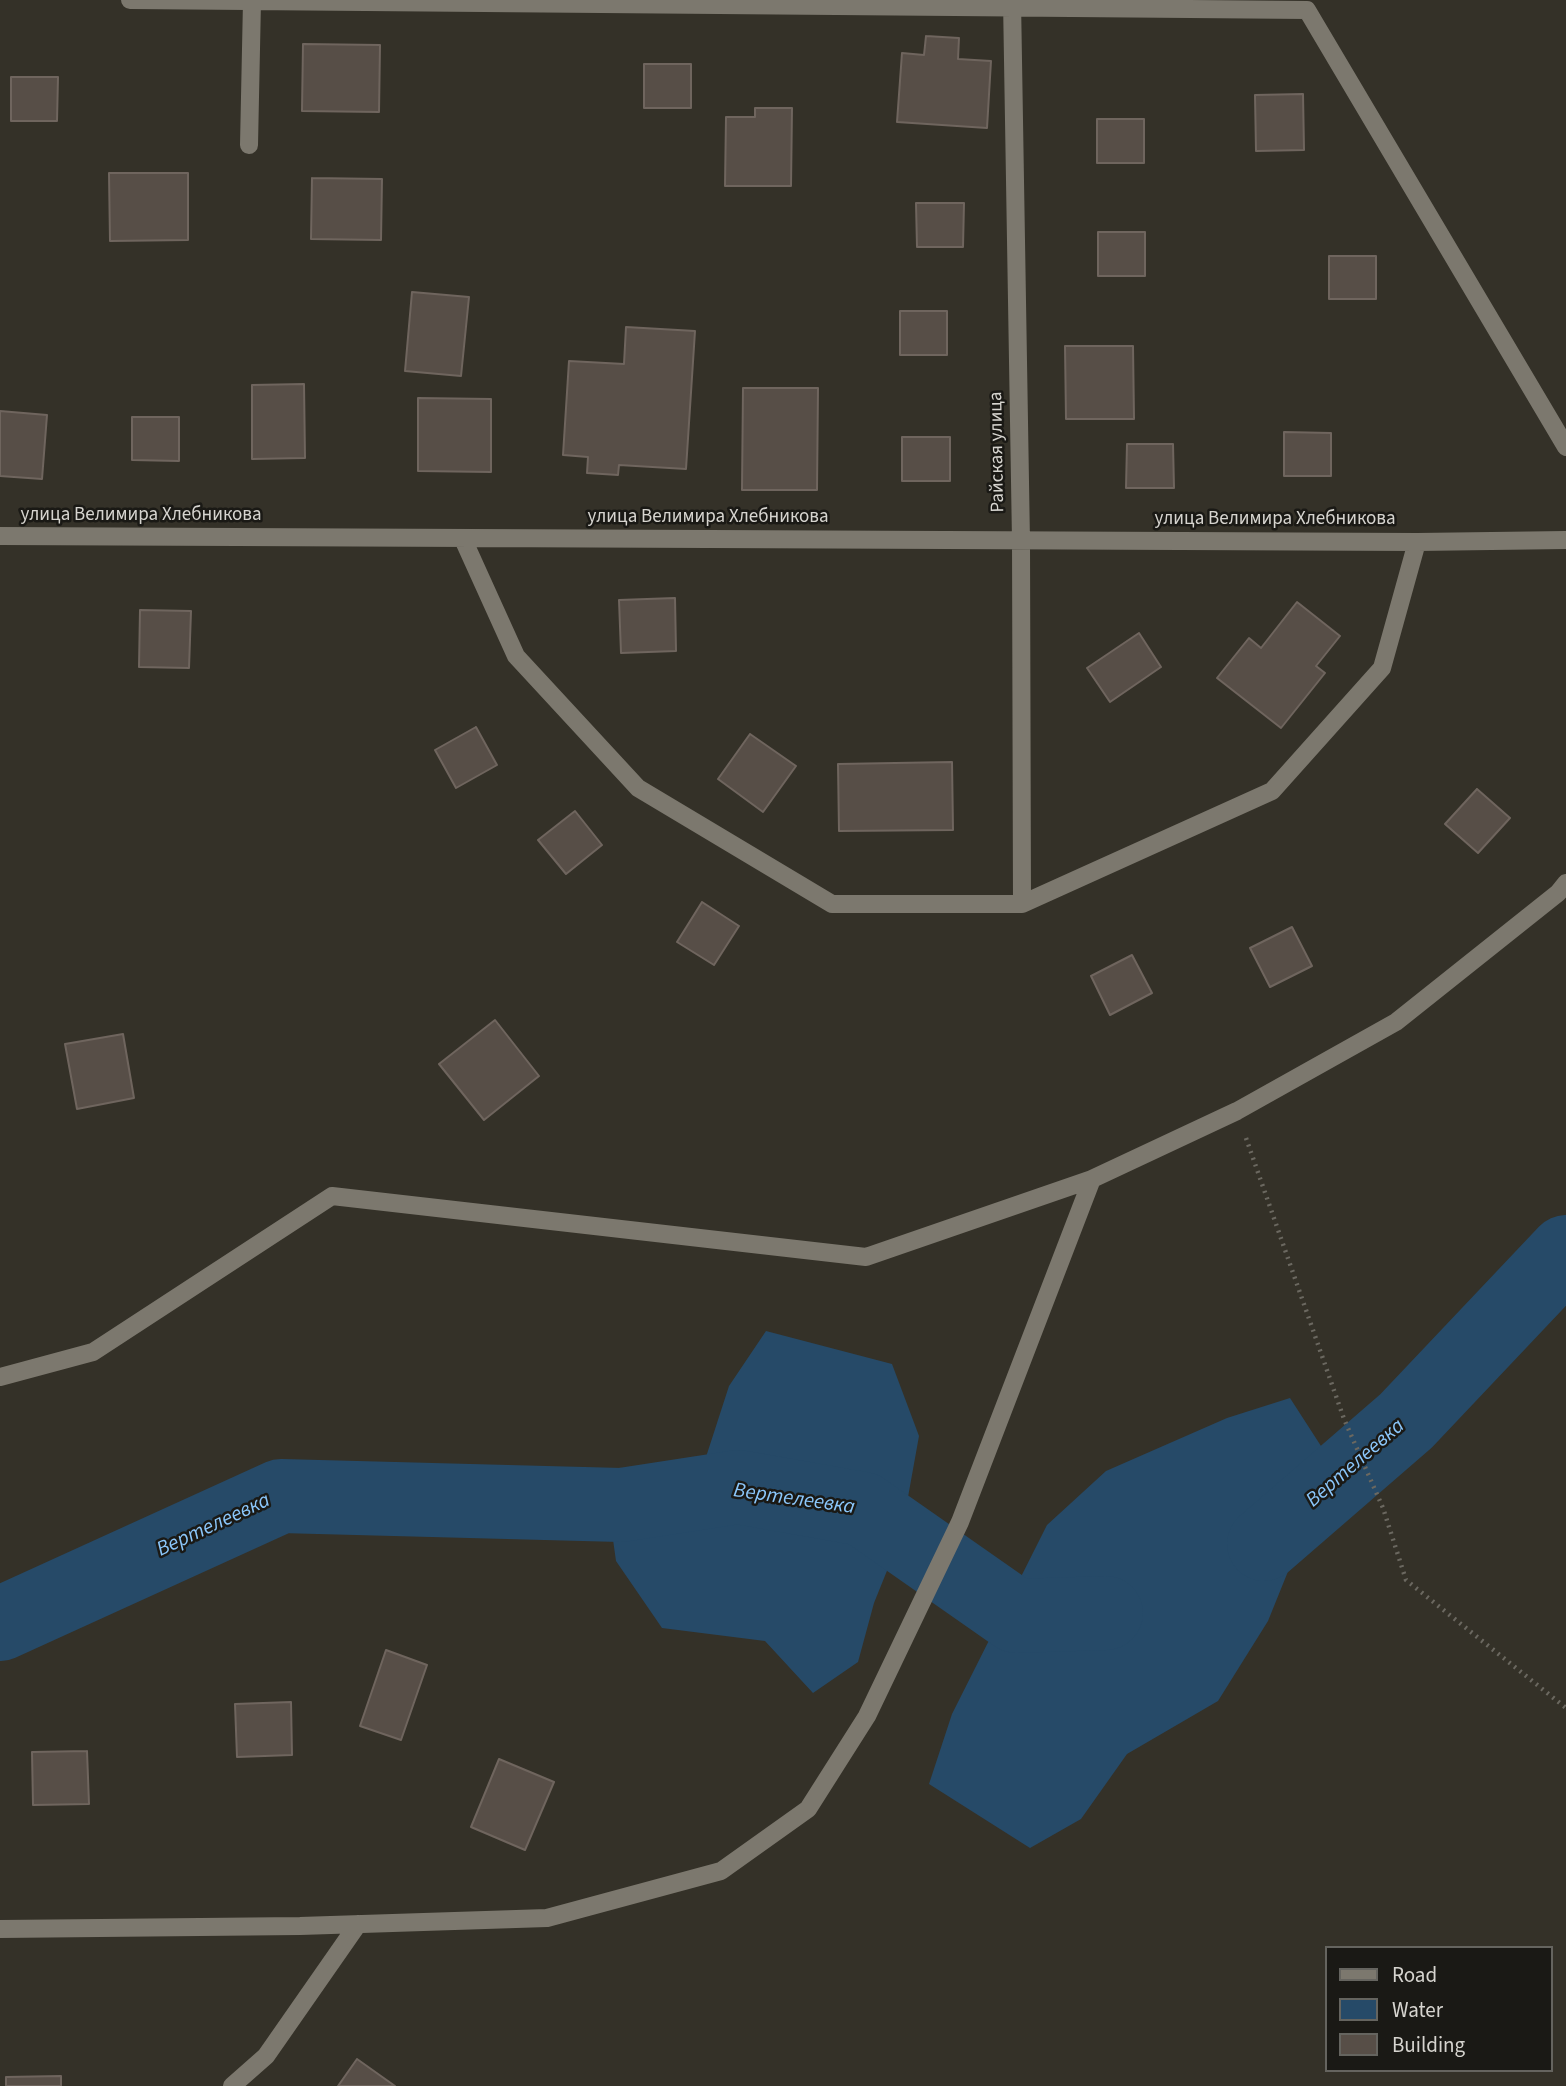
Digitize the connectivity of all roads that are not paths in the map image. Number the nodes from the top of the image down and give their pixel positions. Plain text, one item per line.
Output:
1 (130, 0) edge
2 (252, 1) edge
3 (1012, 4) edge
4 (249, 145) dead end
5 (1566, 447) edge
6 (0, 536) edge
7 (463, 538) junction
8 (1566, 540) edge
9 (1021, 541) junction
10 (1417, 542) junction
11 (1566, 883) edge
12 (1022, 904) junction
13 (1092, 1180) junction
14 (0, 1377) edge
15 (358, 1924) junction
16 (0, 1929) edge
17 (232, 2086) edge

1 - 2 street
2 - 3 street
2 - 4 street
3 - 5 street
3 - 9 street, Райская улица
6 - 7 street, улица Велимира Хлебникова
7 - 9 street, улица Велимира Хлебникова
7 - 12 street
8 - 10 street, улица Велимира Хлебникова
9 - 10 street, улица Велимира Хлебникова
9 - 12 street, Райская улица
10 - 12 street
11 - 13 street
13 - 14 street
13 - 15 street
15 - 16 street
15 - 17 street

